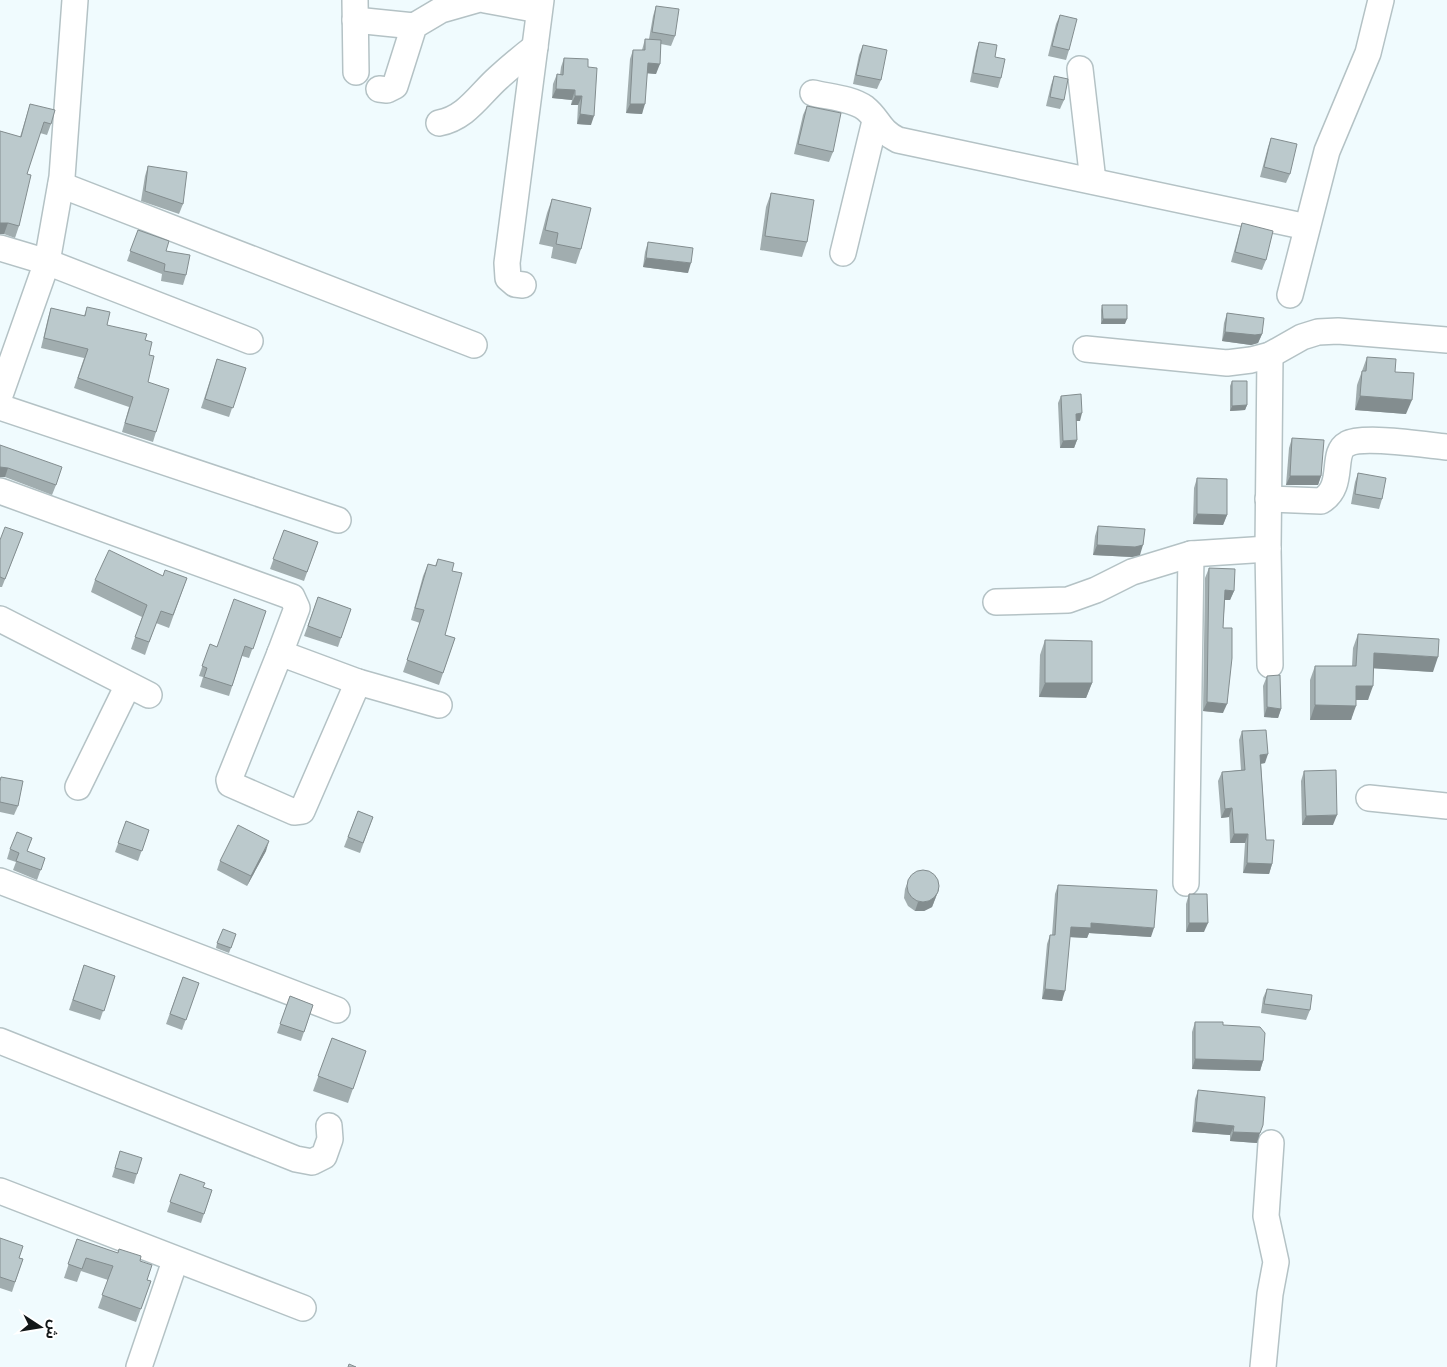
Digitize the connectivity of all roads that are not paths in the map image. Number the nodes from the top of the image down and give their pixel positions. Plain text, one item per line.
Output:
1 (75, 0) edge
2 (476, 0) edge
3 (485, 0) edge
4 (1381, 0) edge
5 (540, 5) edge
6 (355, 10) edge
7 (414, 26) junction
8 (534, 47) junction
9 (1080, 69) dead end
10 (356, 72) dead end
11 (378, 89) dead end
12 (813, 93) dead end
13 (875, 121) junction
14 (439, 123) dead end
15 (1093, 181) junction
16 (61, 185) junction
17 (1307, 227) junction
18 (0, 248) edge
19 (842, 253) dead end
20 (47, 262) junction
21 (523, 285) dead end
22 (1290, 295) dead end
23 (1447, 340) edge
24 (250, 341) dead end
25 (474, 345) dead end
26 (1086, 349) dead end
27 (1270, 355) junction
28 (0, 394) edge
29 (1447, 448) edge
30 (0, 491) edge
31 (1268, 499) junction
32 (338, 520) dead end
33 (1268, 549) junction
34 (1191, 554) junction
35 (996, 602) dead end
36 (0, 619) edge
37 (280, 653) junction
38 (1270, 665) dead end
39 (358, 682) junction
40 (438, 706) dead end
41 (78, 787) dead end
42 (1369, 798) dead end
43 (1447, 806) edge
44 (0, 881) edge
45 (1186, 883) dead end
46 (337, 1010) dead end
47 (0, 1041) edge
48 (329, 1126) dead end
49 (1271, 1143) dead end
50 (0, 1191) edge
51 (175, 1261) junction
52 (303, 1308) dead end
53 (139, 1367) edge
54 (1263, 1367) edge

1 - 16 street
2 - 7 street
3 - 5 street
4 - 17 street
5 - 8 street
6 - 7 street
6 - 10 street
7 - 11 street
8 - 14 street
8 - 21 street
9 - 15 street
12 - 13 street
13 - 15 street
13 - 19 street
15 - 17 street
16 - 20 street
16 - 25 street
17 - 22 street
18 - 20 street
20 - 24 street
20 - 28 street
23 - 27 street
26 - 27 street
27 - 31 street
28 - 32 street
29 - 31 street
30 - 37 street
31 - 33 street
33 - 34 street
33 - 38 street
34 - 35 street
34 - 45 street
36 - 41 street
37 - 39 street
37 - 39 street
39 - 40 street
42 - 43 street
44 - 46 street
47 - 48 street
49 - 54 street
50 - 51 street
51 - 52 street
51 - 53 street

